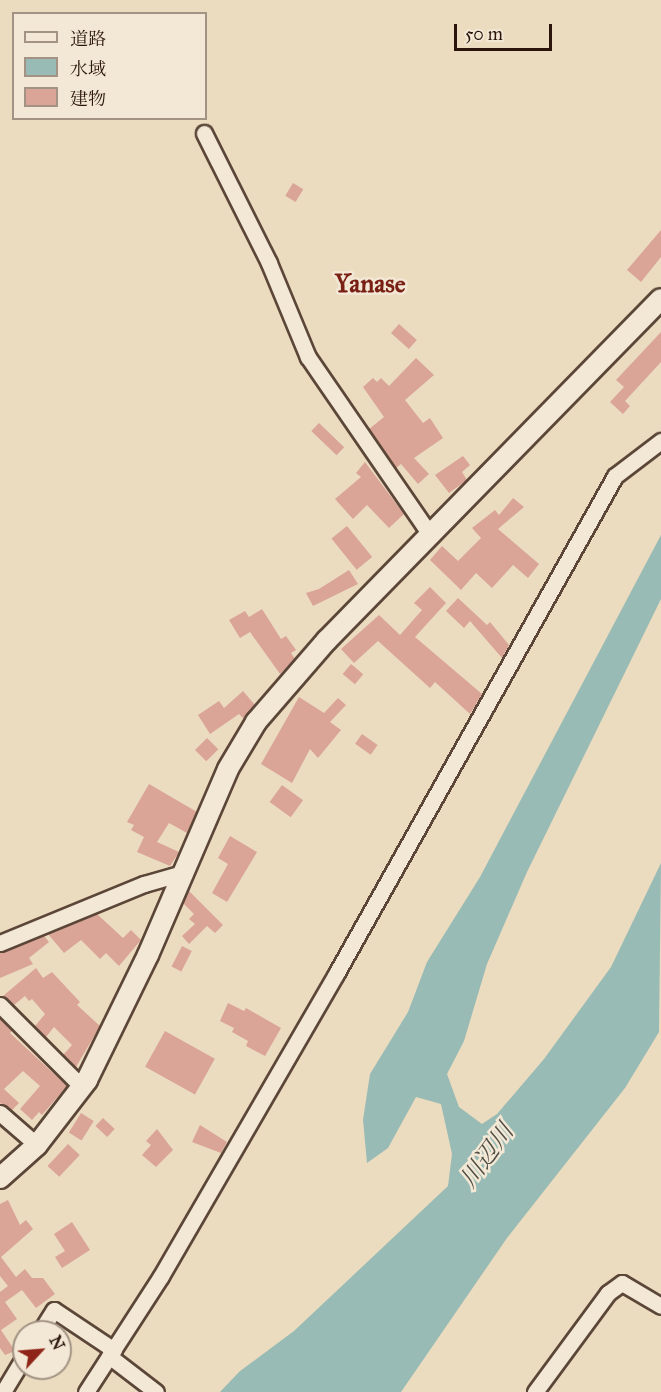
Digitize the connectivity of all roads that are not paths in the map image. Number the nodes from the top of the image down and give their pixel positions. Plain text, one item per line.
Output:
1 (204, 133) dead end
2 (661, 299) edge
3 (661, 441) edge
4 (431, 536) junction
5 (183, 873) junction
6 (0, 944) edge
7 (0, 1005) edge
8 (82, 1087) junction
9 (0, 1113) edge
10 (36, 1145) junction
11 (0, 1178) edge
12 (661, 1306) edge
13 (48, 1320) edge
14 (67, 1320) edge
15 (72, 1324) edge
16 (111, 1353) junction
17 (12, 1377) edge
18 (3, 1392) edge
19 (86, 1392) edge
20 (156, 1392) edge
21 (535, 1392) edge

1 - 4 street
2 - 4 street
3 - 16 street
4 - 5 street
5 - 6 street
5 - 8 street
7 - 8 street
8 - 10 street
9 - 10 street
10 - 11 street
12 - 21 street
13 - 14 street
15 - 16 street
16 - 19 street
16 - 20 street
17 - 18 street

